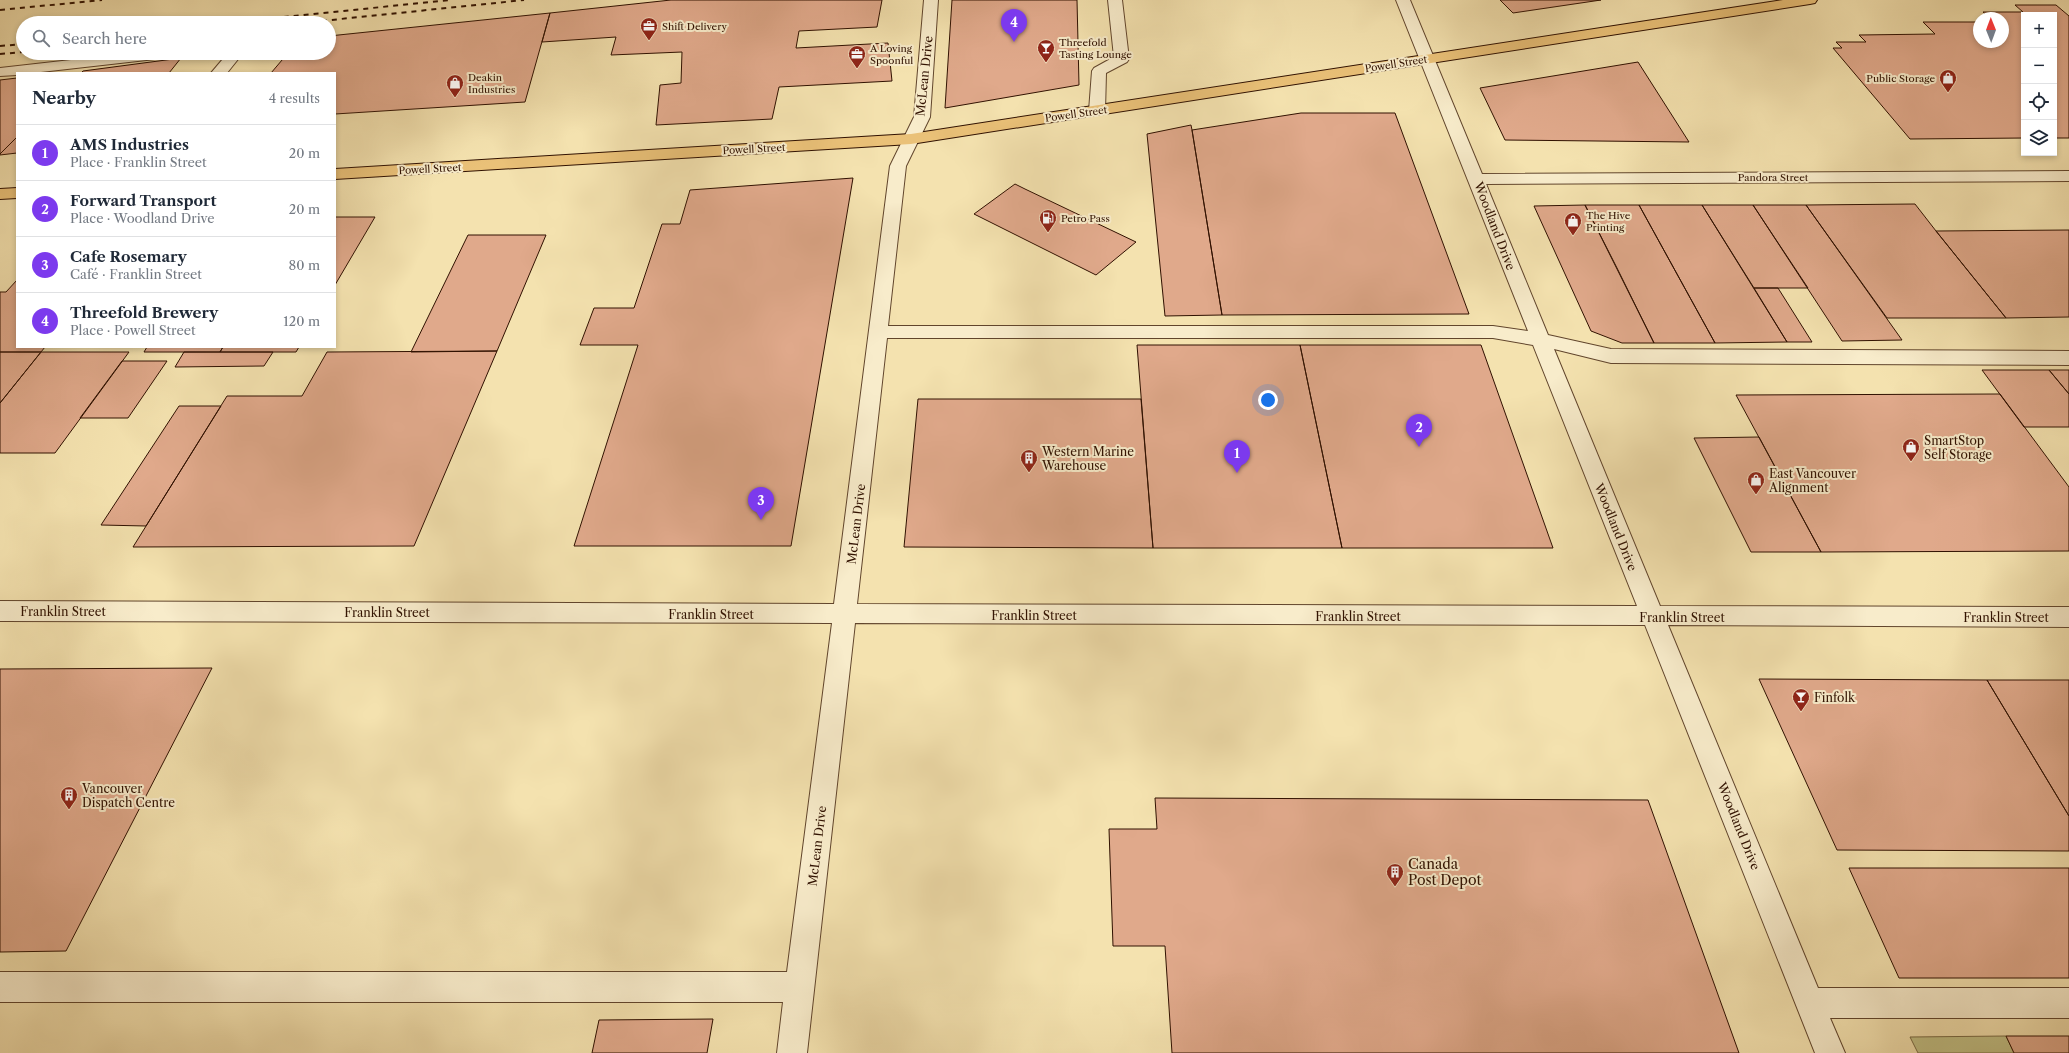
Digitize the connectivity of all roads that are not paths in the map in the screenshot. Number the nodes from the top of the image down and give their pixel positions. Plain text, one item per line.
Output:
1 (930, 0) edge
2 (1115, 0) edge
3 (1402, 0) edge
4 (1810, 0) edge
5 (1427, 59) junction
6 (109, 60) edge
7 (230, 60) edge
8 (0, 72) edge
9 (220, 72) edge
10 (1097, 111) junction
11 (911, 139) junction
12 (336, 174) edge
13 (2069, 176) edge
14 (1477, 179) junction
15 (16, 193) edge
16 (0, 194) edge
17 (879, 332) junction
18 (1539, 339) junction
19 (2069, 358) edge
20 (0, 611) edge
21 (845, 614) junction
22 (1653, 617) junction
23 (2069, 617) edge
24 (0, 987) edge
25 (800, 987) junction
26 (1810, 1003) junction
27 (2069, 1004) edge
28 (792, 1053) edge
29 (1830, 1053) edge

1 - 11 street, McLean Drive
2 - 10 street
3 - 5 street, Woodland Drive
4 - 5 main road, Powell Street
5 - 10 main road, Powell Street
5 - 14 street, Woodland Drive
6 - 8 street
7 - 9 street
10 - 11 main road, Powell Street
11 - 12 main road, Powell Street
11 - 17 street, McLean Drive
13 - 14 street, Pandora Street
14 - 18 street, Woodland Drive
15 - 16 main road
17 - 18 street
17 - 21 street, McLean Drive
18 - 19 street
18 - 22 street, Woodland Drive
20 - 21 street, Franklin Street
21 - 22 street, Franklin Street
21 - 25 street, McLean Drive
22 - 23 street, Franklin Street
22 - 26 street, Woodland Drive
24 - 25 street
25 - 28 street, McLean Drive
26 - 27 street
26 - 29 street, Woodland Drive

